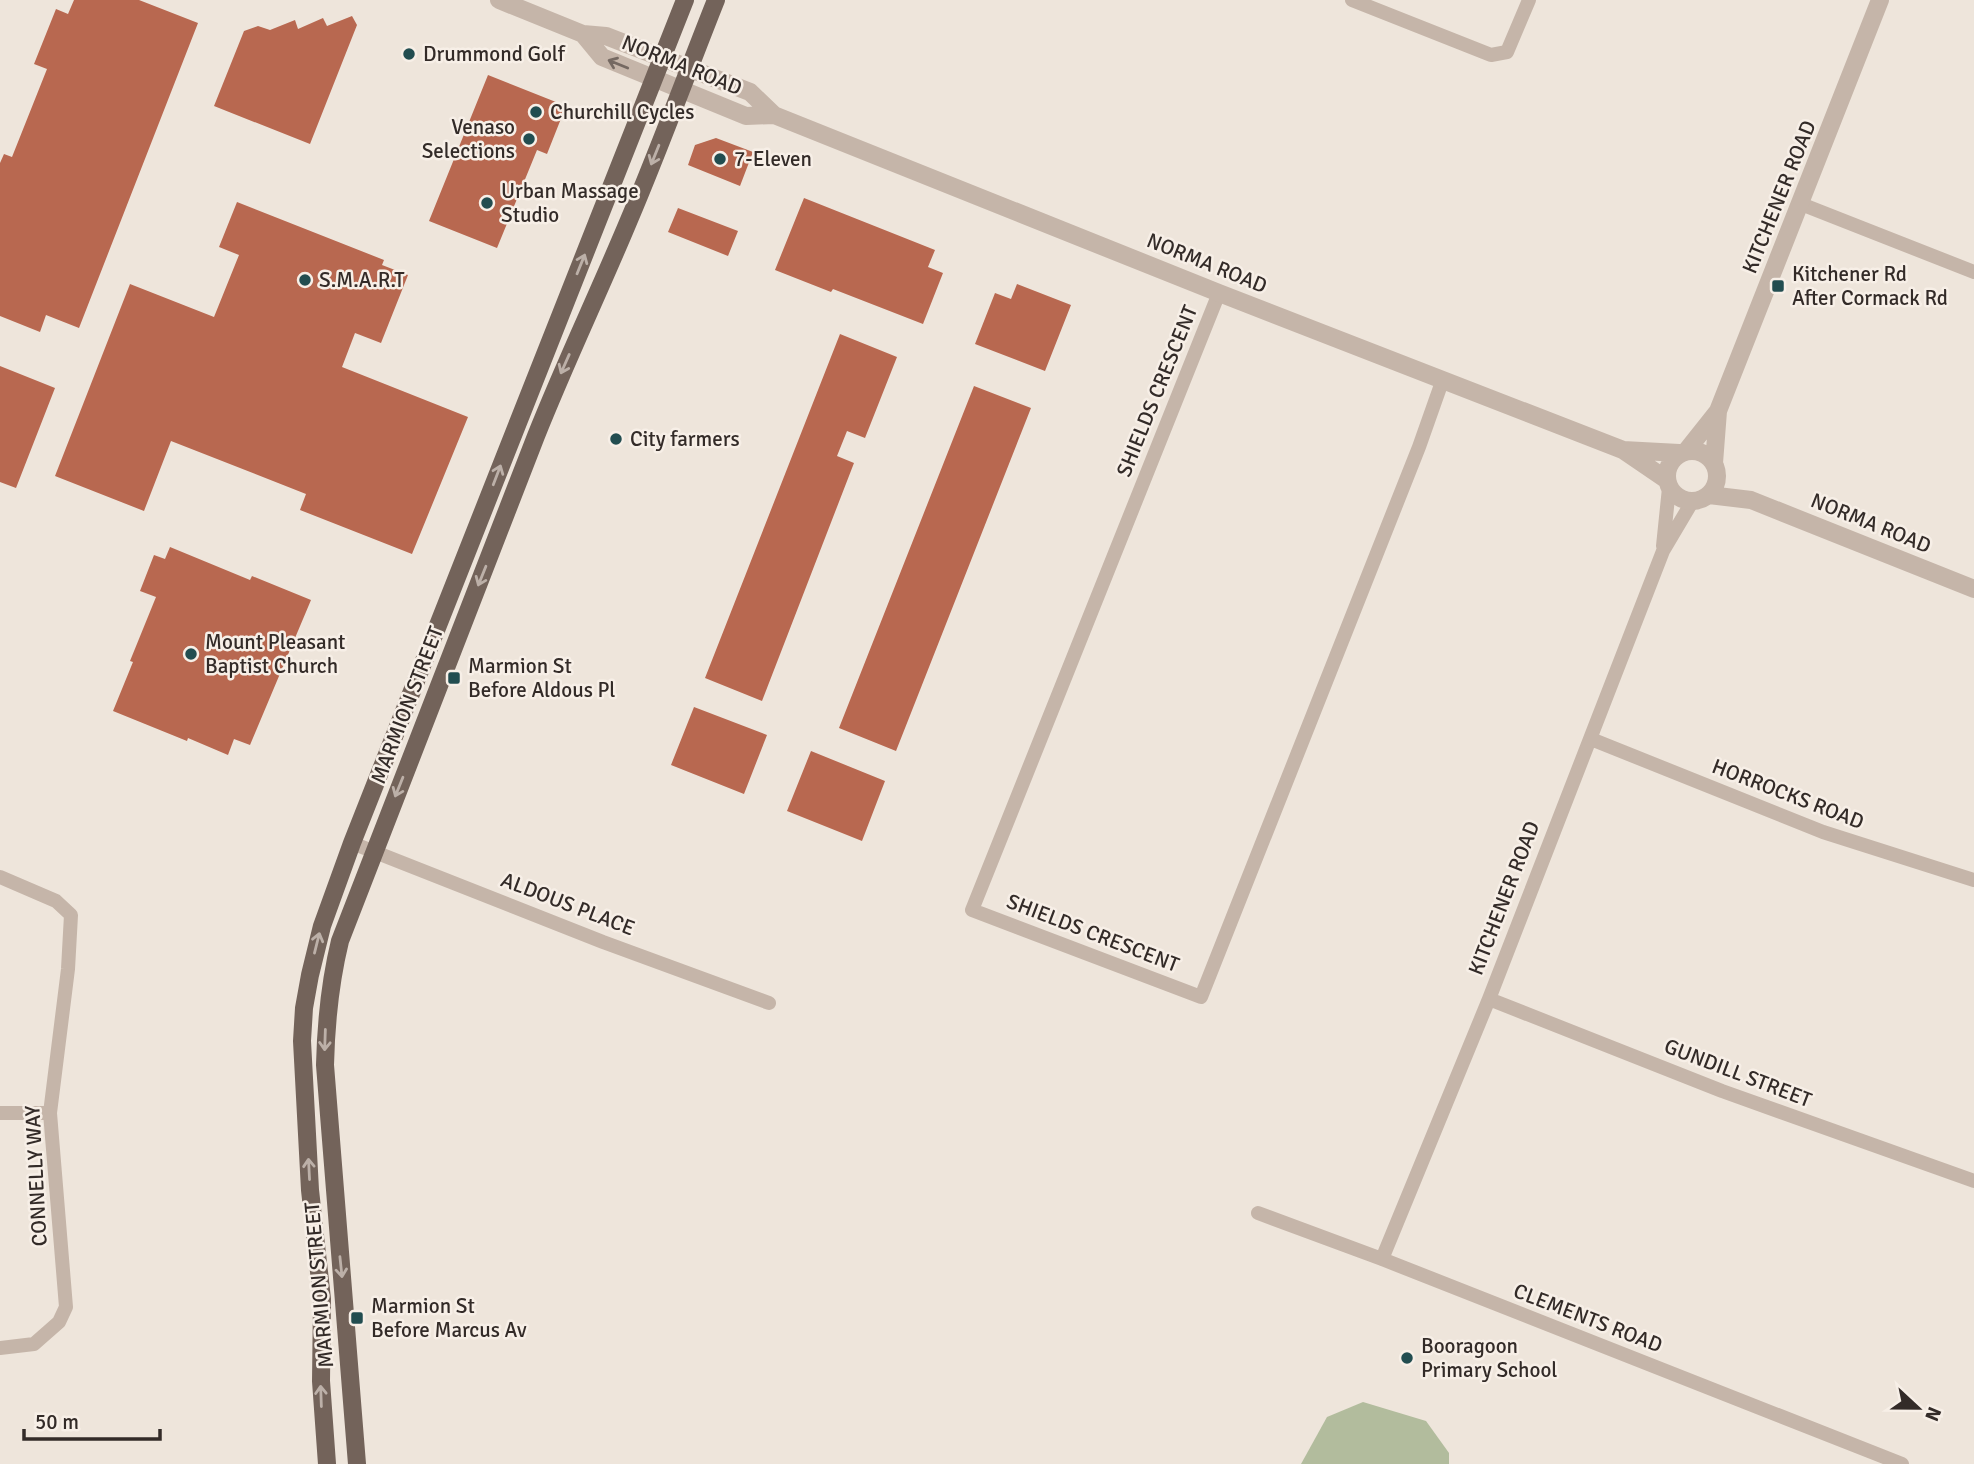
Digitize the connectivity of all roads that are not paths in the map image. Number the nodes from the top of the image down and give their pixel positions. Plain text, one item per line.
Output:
1 (499, 0) edge
2 (685, 0) edge
3 (716, 0) edge
4 (1352, 0) edge
5 (1529, 0) edge
6 (1880, 0) edge
7 (583, 34) junction
8 (662, 58) junction
9 (690, 68) junction
10 (654, 78) junction
11 (681, 90) junction
12 (774, 115) junction
13 (1801, 204) junction
14 (1974, 272) edge
15 (1219, 293) junction
16 (1443, 379) junction
17 (1718, 411) junction
18 (1623, 450) junction
19 (1683, 452) junction
20 (1716, 468) junction
21 (1668, 484) junction
22 (1700, 498) junction
23 (1751, 500) junction
24 (1663, 551) junction
25 (1974, 589) edge
26 (1591, 739) junction
27 (352, 843) junction
28 (374, 851) junction
29 (0, 877) edge
30 (1974, 880) edge
31 (1489, 999) junction
32 (769, 1003) dead end
33 (0, 1113) edge
34 (50, 1113) junction
35 (1974, 1181) edge
36 (1258, 1213) dead end
37 (1382, 1259) junction
38 (0, 1348) edge
39 (1893, 1462) edge
40 (327, 1464) edge
41 (357, 1464) edge

1 - 7 street, NORMA ROAD
2 - 8 main road, MARMION STREET
3 - 9 main road, MARMION STREET
4 - 5 street
6 - 13 street, KITCHENER ROAD
7 - 8 street, NORMA ROAD
10 -> 7 street, NORMA ROAD
8 - 9 street, NORMA ROAD
8 - 10 main road, MARMION STREET
9 - 11 main road, MARMION STREET
9 - 12 street, NORMA ROAD
10 - 11 street, NORMA ROAD
27 -> 10 main road, MARMION STREET
11 - 12 street, NORMA ROAD
11 -> 28 main road, MARMION STREET
12 - 15 street, NORMA ROAD
13 - 14 street
13 - 17 street, KITCHENER ROAD
15 - 16 street, NORMA ROAD
15 - 16 street, SHIELDS CRESCENT
16 - 18 street, NORMA ROAD
17 - 19 street, KITCHENER ROAD
17 - 20 street, KITCHENER ROAD
18 - 19 street, NORMA ROAD
18 - 21 street, NORMA ROAD
19 - 20 street
19 - 21 street
20 - 22 street
20 - 23 street, NORMA ROAD
21 - 22 street
21 - 24 street, KITCHENER ROAD
22 - 23 street, NORMA ROAD
22 - 24 street, KITCHENER ROAD
23 - 25 street, NORMA ROAD
24 - 26 street, KITCHENER ROAD
26 - 30 street, HORROCKS ROAD
26 - 31 street, KITCHENER ROAD
27 - 28 street, ALDOUS PLACE
40 -> 27 main road, MARMION STREET
28 - 32 street, ALDOUS PLACE
28 -> 41 main road, MARMION STREET
29 - 34 street, CONNELLY WAY
31 - 35 street, GUNDILL STREET
31 - 37 street, KITCHENER ROAD
33 - 34 street
34 - 38 street, CONNELLY WAY
36 - 37 street, CLEMENTS ROAD
37 - 39 street, CLEMENTS ROAD

